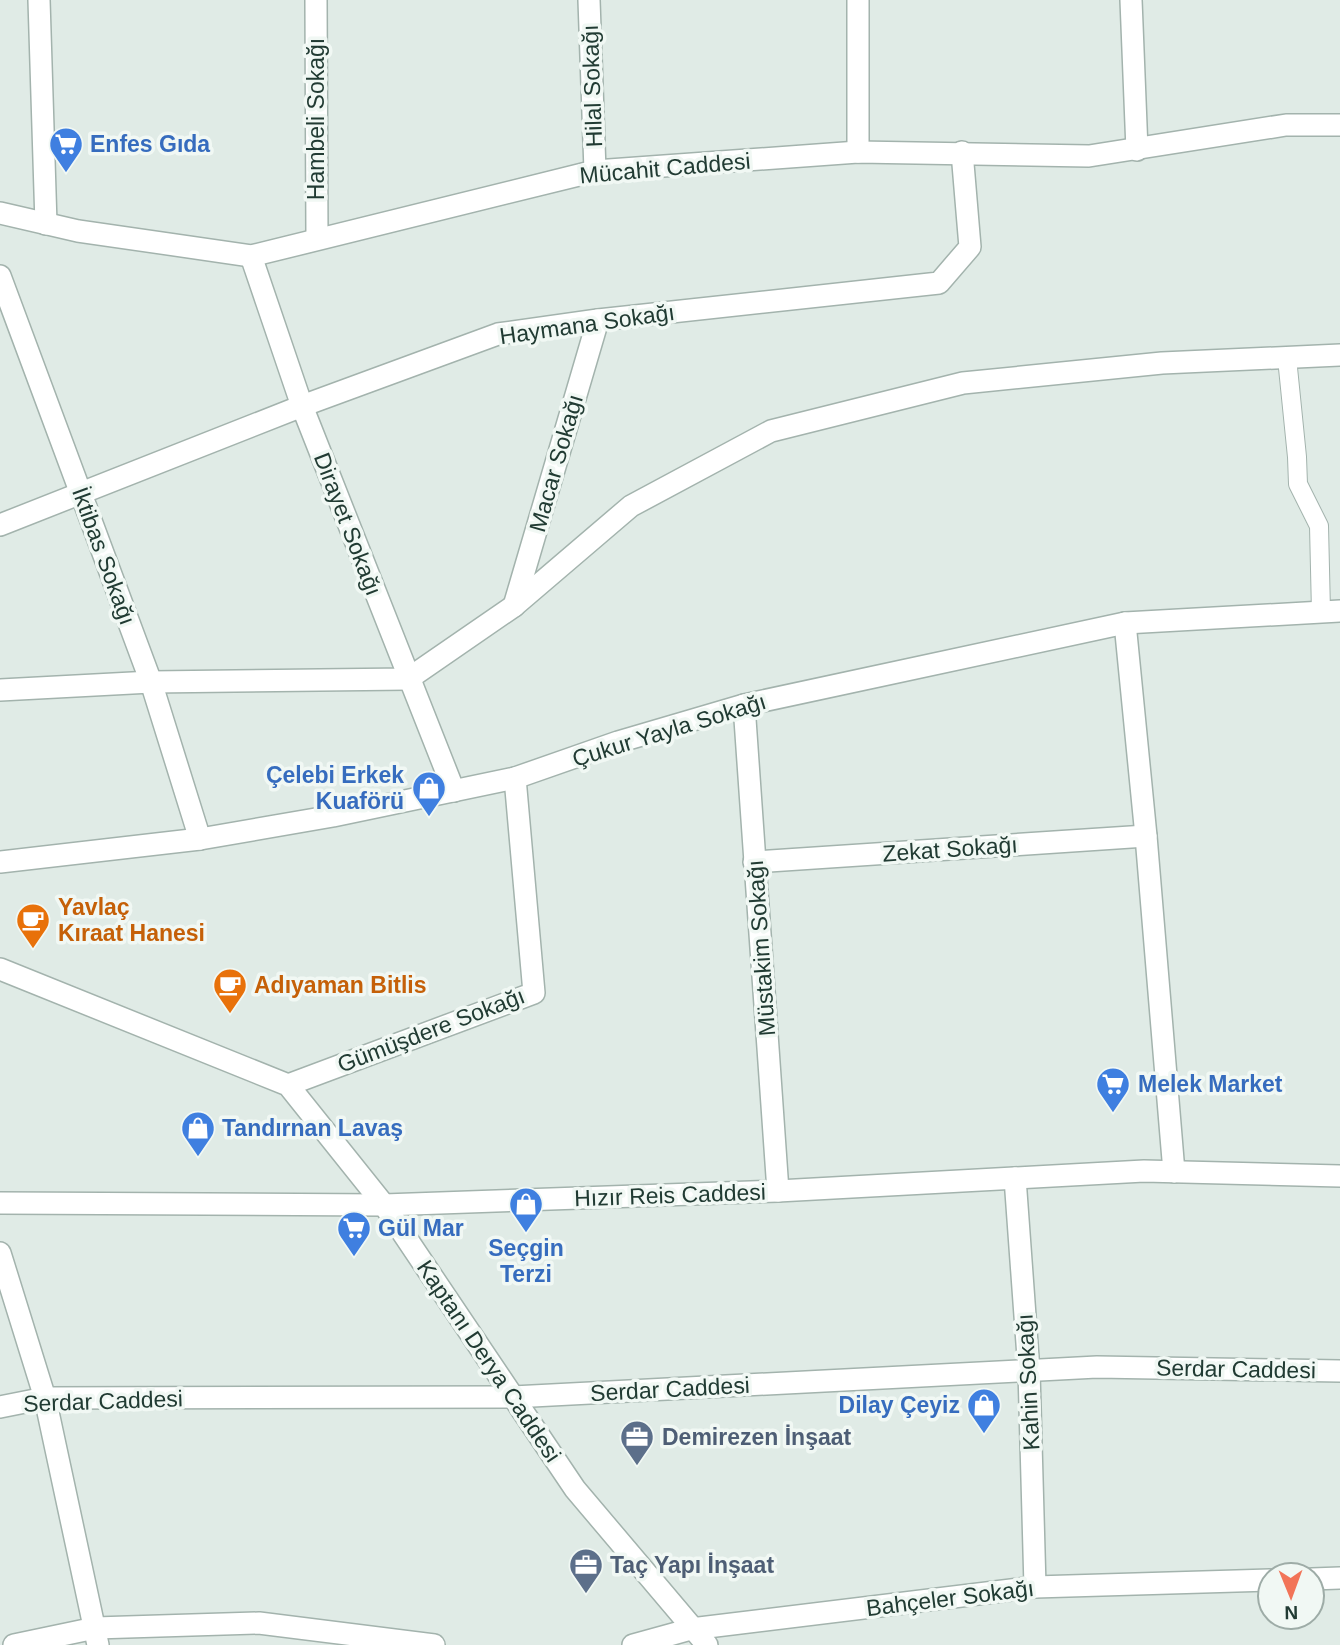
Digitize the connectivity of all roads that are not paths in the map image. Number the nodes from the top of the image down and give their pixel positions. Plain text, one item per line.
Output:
1 (39, 0) edge
2 (316, 0) edge
3 (589, 0) edge
4 (858, 0) edge
5 (1131, 0) edge
6 (1340, 125) edge
7 (1137, 150) junction
8 (858, 152) junction
9 (962, 152) junction
10 (594, 171) junction
11 (0, 213) edge
12 (46, 225) junction
13 (317, 238) junction
14 (251, 256) junction
15 (0, 276) edge
16 (598, 320) junction
17 (1340, 355) edge
18 (1287, 358) junction
19 (302, 406) junction
20 (80, 492) junction
21 (0, 525) edge
22 (514, 606) junction
23 (1331, 611) edge
24 (1125, 623) junction
25 (408, 679) junction
26 (151, 682) junction
27 (0, 690) edge
28 (744, 705) junction
29 (514, 778) junction
30 (454, 790) junction
31 (1146, 836) junction
32 (200, 839) junction
33 (0, 862) edge
34 (754, 862) junction
35 (0, 969) edge
36 (288, 1085) junction
37 (1174, 1172) junction
38 (1340, 1176) edge
39 (1015, 1178) junction
40 (778, 1191) junction
41 (0, 1203) edge
42 (384, 1205) junction
43 (0, 1252) edge
44 (1030, 1371) junction
45 (1340, 1371) edge
46 (513, 1397) junction
47 (45, 1398) junction
48 (0, 1407) edge
49 (1256, 1580) edge
50 (1035, 1587) junction
51 (691, 1629) junction
52 (97, 1637) edge
53 (14, 1645) edge
54 (435, 1645) edge
55 (633, 1645) edge
56 (707, 1645) edge

1 - 12 street
2 - 13 street, Hambeli Sokağı
3 - 10 street, Hilal Sokağı
4 - 8 street
5 - 7 street
6 - 7 street, Mücahit Caddesi
7 - 9 street, Mücahit Caddesi
8 - 9 street, Mücahit Caddesi
8 - 10 street, Mücahit Caddesi
9 - 16 street, Haymana Sokağı
10 - 13 street, Mücahit Caddesi
11 - 12 street, Mücahit Caddesi
12 - 14 street, Mücahit Caddesi
13 - 14 street, Mücahit Caddesi
14 - 19 street, Dirayet Sokağı
15 - 20 street, İktibas Sokağı
16 - 19 street, Haymana Sokağı
16 - 22 street, Macar Sokağı
17 - 18 street
18 - 22 street
18 - 23 lane
19 - 20 street, Haymana Sokağı
19 - 25 street, Dirayet Sokağı
20 - 21 street, Haymana Sokağı
20 - 26 street, İktibas Sokağı
22 - 25 street
23 - 24 street, Çukur Yayla Sokağı
24 - 28 street, Çukur Yayla Sokağı
24 - 31 street
25 - 26 street
25 - 30 street, Dirayet Sokağı
26 - 27 street
26 - 32 street, İktibas Sokağı
28 - 29 street, Çukur Yayla Sokağı
28 - 34 street, Müstakim Sokağı
29 - 30 street, Çukur Yayla Sokağı
29 - 36 street, Gümüşdere Sokağı
30 - 32 street, Çukur Yayla Sokağı
31 - 34 street, Zekat Sokağı
31 - 37 street
32 - 33 street, Çukur Yayla Sokağı
34 - 40 street, Müstakim Sokağı
35 - 36 street, Kaptanı Derya Caddesi
36 - 42 street, Kaptanı Derya Caddesi
37 - 38 street, Hızır Reis Caddesi
37 - 39 street, Hızır Reis Caddesi
39 - 40 street, Hızır Reis Caddesi
39 - 44 street, Kahin Sokağı
40 - 42 street, Hızır Reis Caddesi
41 - 42 street, Hızır Reis Caddesi
42 - 46 street, Kaptanı Derya Caddesi
43 - 47 street
44 - 45 street, Serdar Caddesi
44 - 46 street, Serdar Caddesi
44 - 50 street, Kahin Sokağı
46 - 47 street, Serdar Caddesi
46 - 51 street, Kaptanı Derya Caddesi
47 - 48 street, Serdar Caddesi
47 - 52 street
49 - 50 street, Bahçeler Sokağı
50 - 51 street, Bahçeler Sokağı
51 - 55 street, Bahçeler Sokağı
51 - 56 street, Kaptanı Derya Caddesi
52 - 53 street
52 - 54 street

